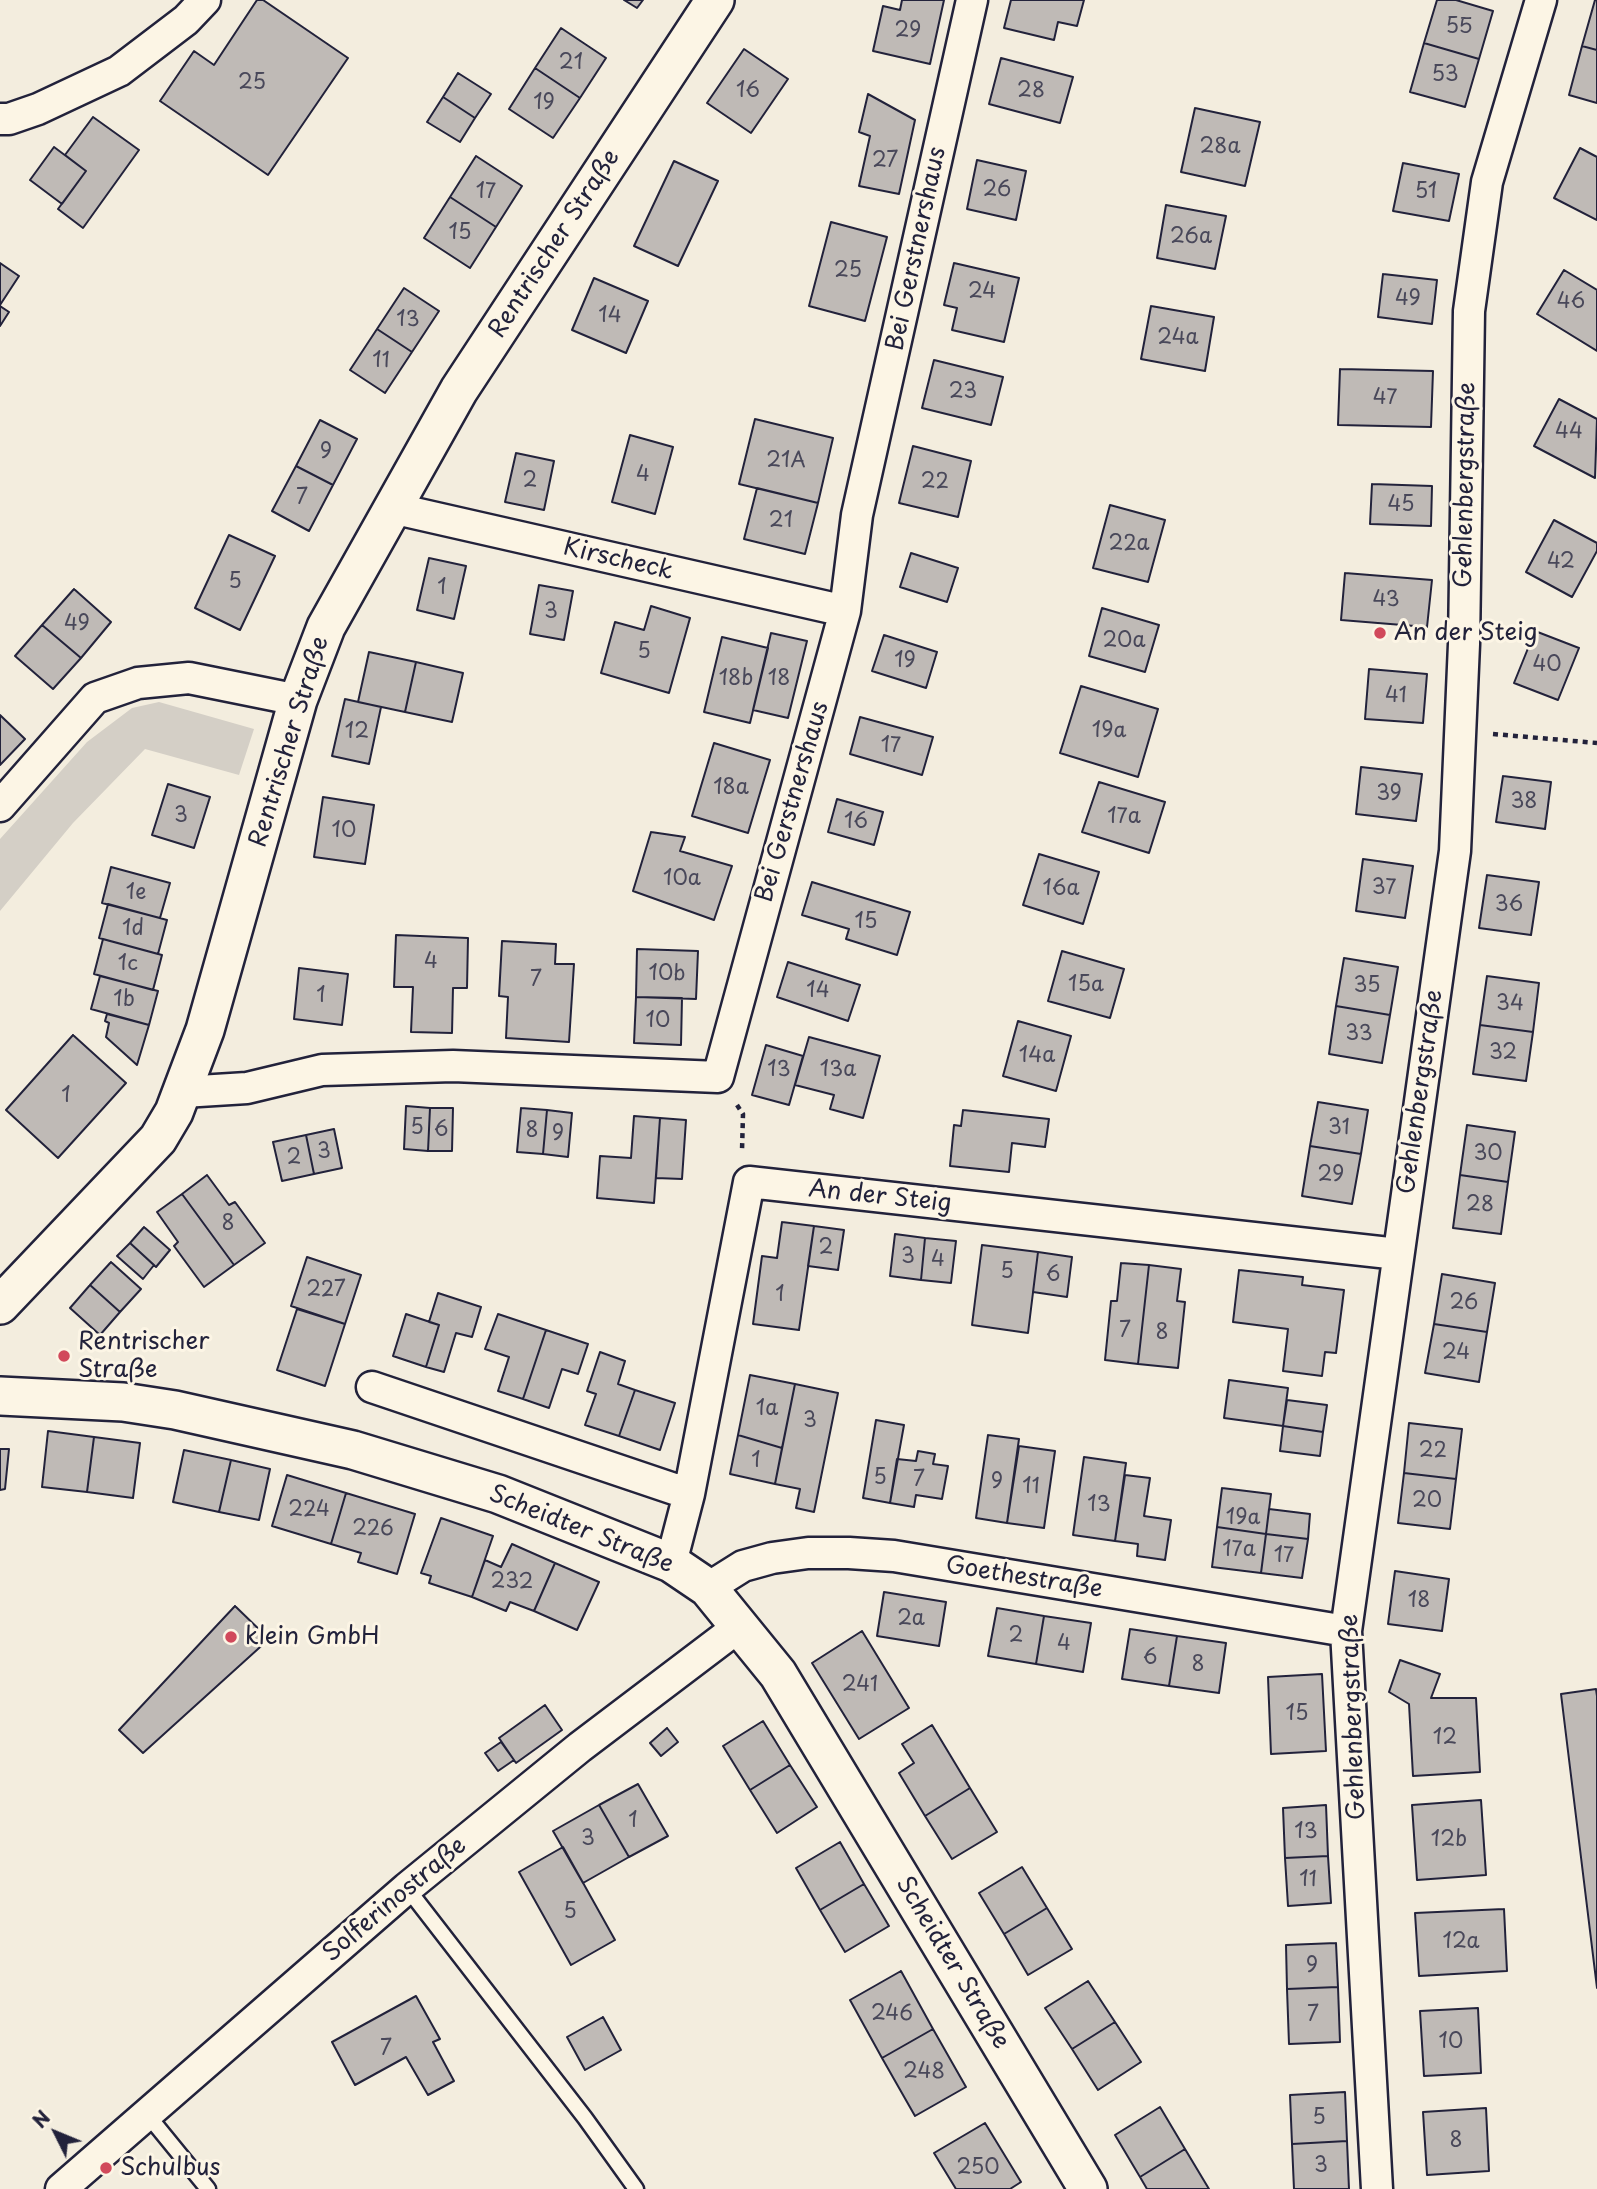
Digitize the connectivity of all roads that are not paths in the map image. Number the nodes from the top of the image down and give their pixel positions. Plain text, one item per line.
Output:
1 (205, 0) edge
2 (715, 0) edge
3 (972, 0) edge
4 (1541, 0) edge
5 (0, 119) edge
6 (392, 508) junction
7 (845, 611) junction
8 (298, 700) junction
9 (0, 806) edge
10 (183, 1092) junction
11 (1398, 1254) junction
12 (0, 1306) edge
13 (372, 1387) dead end
14 (0, 1396) edge
15 (689, 1494) junction
16 (671, 1563) junction
17 (708, 1588) junction
18 (741, 1625) junction
19 (1346, 1631) junction
20 (407, 1888) junction
21 (146, 2113) junction
22 (61, 2189) edge
23 (208, 2189) edge
24 (636, 2189) edge
25 (1088, 2189) edge
26 (1377, 2189) edge

1 - 5 street
2 - 6 street, Rentrischer Straße
3 - 7 street, Bei Gerstnershaus
4 - 11 street, Gehlenbergstraße
6 - 7 street, Kirscheck
6 - 8 street, Rentrischer Straße
7 - 10 street, Bei Gerstnershaus
8 - 9 street
8 - 10 street, Rentrischer Straße
10 - 12 street, Rentrischer Straße
11 - 15 street, An der Steig
11 - 19 street, Gehlenbergstraße
13 - 15 street
14 - 16 street, Scheidter Straße
15 - 16 street, An der Steig
16 - 17 street, Scheidter Straße
17 - 18 street, Scheidter Straße
17 - 19 street, Goethestraße
18 - 20 street, Solferinostraße
18 - 25 street, Scheidter Straße
19 - 26 street, Gehlenbergstraße
20 - 21 street, Solferinostraße
20 - 24 lane
21 - 22 street, Solferinostraße
21 - 23 lane

